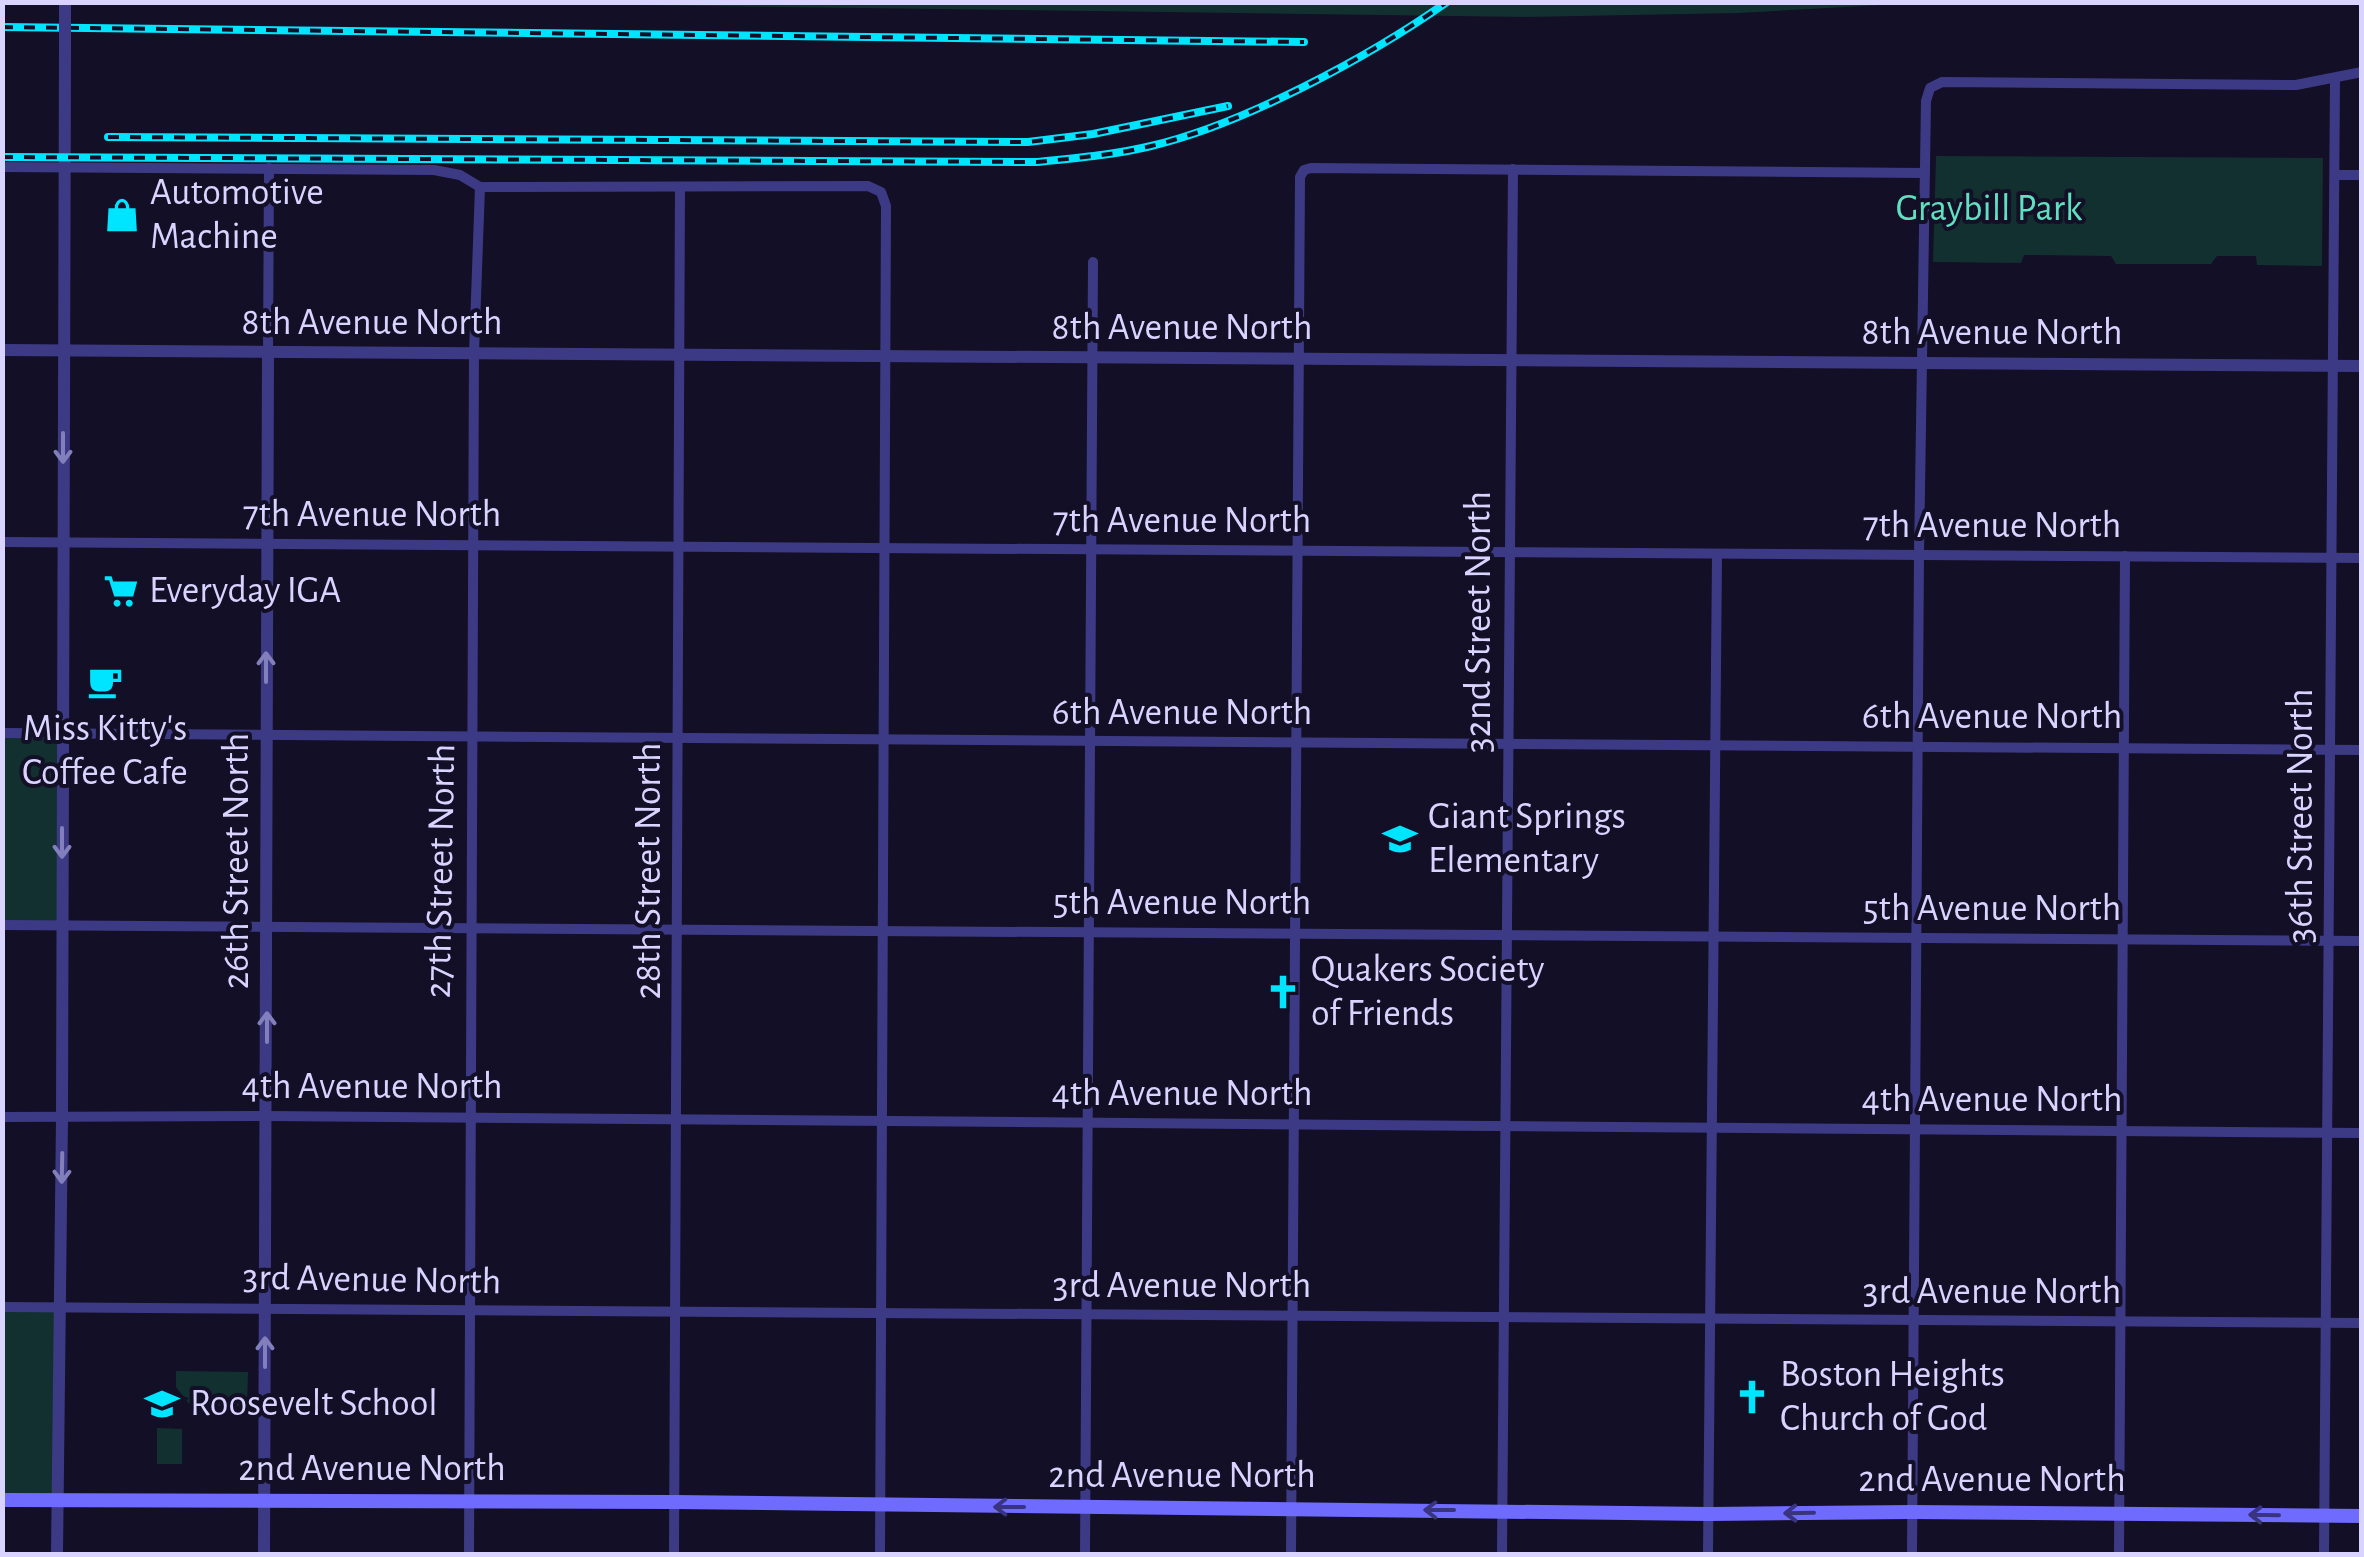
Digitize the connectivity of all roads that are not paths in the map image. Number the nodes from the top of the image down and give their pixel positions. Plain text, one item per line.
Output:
1 (65, 2) edge
2 (2362, 72) edge
3 (2335, 79) junction
4 (2, 168) edge
5 (64, 168) junction
6 (270, 168) junction
7 (1513, 169) junction
8 (1925, 173) junction
9 (2334, 174) junction
10 (2362, 175) edge
11 (480, 188) junction
12 (680, 188) junction
13 (1093, 262) dead end
14 (2, 350) edge
15 (63, 350) junction
16 (268, 352) junction
17 (474, 353) junction
18 (682, 355) junction
19 (886, 357) junction
20 (1092, 358) junction
21 (1297, 358) junction
22 (1510, 359) junction
23 (1922, 362) junction
24 (2334, 366) junction
25 (2362, 366) edge
26 (2, 542) edge
27 (62, 543) junction
28 (266, 544) junction
29 (474, 546) junction
30 (677, 547) junction
31 (885, 550) junction
32 (1090, 550) junction
33 (1296, 552) junction
34 (1510, 553) junction
35 (1920, 554) junction
36 (1717, 555) junction
37 (2125, 556) junction
38 (2332, 558) junction
39 (2362, 558) edge
40 (2, 733) edge
41 (61, 733) junction
42 (266, 735) junction
43 (473, 735) junction
44 (680, 736) junction
45 (884, 741) junction
46 (1090, 742) junction
47 (1508, 743) junction
48 (1294, 744) junction
49 (1713, 744) junction
50 (1918, 747) junction
51 (2124, 748) junction
52 (2331, 750) junction
53 (2362, 750) edge
54 (2, 924) edge
55 (62, 925) junction
56 (267, 928) junction
57 (471, 928) junction
58 (679, 930) junction
59 (882, 930) junction
60 (1088, 933) junction
61 (1293, 934) junction
62 (1506, 936) junction
63 (1713, 937) junction
64 (1916, 938) junction
65 (2122, 940) junction
66 (2330, 941) junction
67 (2362, 941) edge
68 (267, 1116) junction
69 (2, 1118) edge
70 (62, 1118) junction
71 (468, 1118) junction
72 (676, 1120) junction
73 (882, 1121) junction
74 (1292, 1123) junction
75 (1086, 1124) junction
76 (1504, 1126) junction
77 (1712, 1128) junction
78 (1917, 1130) junction
79 (2123, 1131) junction
80 (2327, 1132) junction
81 (2362, 1132) edge
82 (2, 1307) edge
83 (60, 1308) junction
84 (265, 1308) junction
85 (469, 1312) junction
86 (677, 1312) junction
87 (881, 1315) junction
88 (1086, 1316) junction
89 (1294, 1316) junction
90 (1503, 1317) junction
91 (1710, 1318) junction
92 (1915, 1322) junction
93 (2120, 1323) junction
94 (2326, 1323) junction
95 (2362, 1323) edge
96 (2, 1500) edge
97 (58, 1500) junction
98 (264, 1502) junction
99 (470, 1502) junction
100 (675, 1502) junction
101 (881, 1506) junction
102 (1086, 1508) junction
103 (1291, 1509) junction
104 (1502, 1510) junction
105 (1912, 1512) junction
106 (2119, 1513) junction
107 (1709, 1514) junction
108 (2324, 1516) junction
109 (2362, 1516) edge
110 (58, 1554) edge
111 (264, 1554) edge
112 (469, 1554) edge
113 (674, 1554) edge
114 (880, 1554) edge
115 (1085, 1554) edge
116 (1291, 1554) edge
117 (1502, 1554) edge
118 (1708, 1554) edge
119 (1912, 1554) edge
120 (2119, 1554) edge
121 (2324, 1554) edge

1 - 5 street, bridge
2 - 3 street
3 - 8 street
3 - 9 street, 36th Street North
4 - 5 street
5 - 6 street
5 - 15 street
6 - 11 street
6 - 16 street, 26th Street North
7 - 8 street
7 - 21 street
7 - 22 street, 32nd Street North
8 - 23 street
9 - 10 street
9 - 24 street, 36th Street North
11 - 12 street
11 - 17 street, 27th Street North
12 - 18 street, 28th Street North
12 - 19 street
13 - 20 street
14 - 15 street, 8th Avenue North
15 - 16 street, 8th Avenue North
15 -> 27 street
16 - 17 street, 8th Avenue North
16 - 28 street, 26th Street North
17 - 18 street, 8th Avenue North
17 - 29 street, 27th Street North
18 - 19 street, 8th Avenue North
18 - 30 street, 28th Street North
19 - 20 street, 8th Avenue North
19 - 31 street
20 - 21 street, 8th Avenue North
20 - 32 street
21 - 22 street, 8th Avenue North
21 - 33 street
22 - 23 street, 8th Avenue North
22 - 34 street, 32nd Street North
23 - 24 street, 8th Avenue North
23 - 35 street
24 - 25 street, 8th Avenue North
24 - 38 street, 36th Street North
26 - 27 street, 7th Avenue North
27 - 28 street, 7th Avenue North
27 - 41 street
28 - 29 street, 7th Avenue North
42 -> 28 street, 26th Street North
29 - 30 street, 7th Avenue North
29 - 43 street, 27th Street North
30 - 31 street, 7th Avenue North
30 - 44 street, 28th Street North
31 - 32 street, 7th Avenue North
31 - 45 street
32 - 33 street, 7th Avenue North
32 - 46 street
33 - 34 street, 7th Avenue North
33 - 48 street
34 - 36 street, 7th Avenue North
34 - 47 street, 32nd Street North
35 - 36 street, 7th Avenue North
35 - 37 street, 7th Avenue North
35 - 50 street
36 - 49 street
37 - 38 street, 7th Avenue North
37 - 51 street
38 - 39 street, 7th Avenue North
38 - 52 street, 36th Street North
40 - 41 street, 6th Avenue North
41 - 42 street, 6th Avenue North
41 -> 55 street
42 - 43 street, 6th Avenue North
42 - 56 street, 26th Street North
43 - 44 street, 6th Avenue North
43 - 57 street, 27th Street North
44 - 45 street, 6th Avenue North
44 - 58 street, 28th Street North
45 - 46 street, 6th Avenue North
45 - 59 street
46 - 48 street, 6th Avenue North
46 - 60 street
47 - 48 street, 6th Avenue North
47 - 49 street, 6th Avenue North
47 - 62 street, 32nd Street North
48 - 61 street
49 - 50 street, 6th Avenue North
49 - 63 street
50 - 51 street, 6th Avenue North
50 - 64 street
51 - 52 street, 6th Avenue North
51 - 65 street
52 - 53 street, 6th Avenue North
52 - 66 street, 36th Street North
54 - 55 street, 5th Avenue North
55 - 56 street, 5th Avenue North
55 - 70 street
56 - 57 street, 5th Avenue North
68 -> 56 street, 26th Street North
57 - 58 street, 5th Avenue North
57 - 71 street, 27th Street North
58 - 59 street, 5th Avenue North
58 - 72 street, 28th Street North
59 - 60 street, 5th Avenue North
59 - 73 street
60 - 61 street, 5th Avenue North
60 - 75 street
61 - 62 street, 5th Avenue North
61 - 74 street
62 - 63 street, 5th Avenue North
62 - 76 street, 32nd Street North
63 - 64 street, 5th Avenue North
63 - 77 street
64 - 65 street, 5th Avenue North
64 - 78 street
65 - 66 street, 5th Avenue North
65 - 79 street
66 - 67 street, 5th Avenue North
66 - 80 street, 36th Street North
68 - 70 street, 4th Avenue North
68 - 71 street, 4th Avenue North
68 - 84 street, 26th Street North
69 - 70 street, 4th Avenue North
70 -> 83 street
71 - 72 street, 4th Avenue North
71 - 85 street, 27th Street North
72 - 73 street, 4th Avenue North
72 - 86 street, 28th Street North
73 - 75 street, 4th Avenue North
73 - 87 street
74 - 75 street, 4th Avenue North
74 - 76 street, 4th Avenue North
74 - 89 street
75 - 88 street
76 - 77 street, 4th Avenue North
76 - 90 street, 32nd Street North
77 - 78 street, 4th Avenue North
77 - 91 street
78 - 79 street, 4th Avenue North
78 - 92 street
79 - 80 street, 4th Avenue North
79 - 93 street
80 - 81 street, 4th Avenue North
80 - 94 street, 36th Street North
82 - 83 street, 3rd Avenue North
83 - 84 street, 3rd Avenue North
83 - 97 street
84 - 85 street, 3rd Avenue North
98 -> 84 street, 26th Street North
85 - 86 street, 3rd Avenue North
85 - 99 street, 27th Street North
86 - 87 street, 3rd Avenue North
86 - 100 street, 28th Street North
87 - 88 street, 3rd Avenue North
87 - 101 street
88 - 89 street, 3rd Avenue North
88 - 102 street
89 - 90 street, 3rd Avenue North
89 - 103 street
90 - 91 street, 3rd Avenue North
90 - 104 street, 32nd Street North
91 - 92 street, 3rd Avenue North
91 - 107 street
92 - 93 street, 3rd Avenue North
92 - 105 street
93 - 94 street, 3rd Avenue North
93 - 106 street
94 - 95 street, 3rd Avenue North
94 - 108 street, 36th Street North
96 - 97 main road, 2nd Avenue North
97 - 98 main road, 2nd Avenue North
97 - 110 street
98 - 99 main road, 2nd Avenue North
98 - 111 street, 26th Street North
99 - 100 main road, 2nd Avenue North
99 - 112 street, 27th Street North
100 - 101 main road, 2nd Avenue North
100 - 113 street, 28th Street North
102 -> 101 main road, 2nd Avenue North
101 - 114 street
102 - 103 main road, 2nd Avenue North
102 - 115 street
104 -> 103 main road, 2nd Avenue North
103 - 116 street
104 - 107 main road, 2nd Avenue North
104 - 117 street, 32nd Street North
105 - 106 main road, 2nd Avenue North
105 -> 107 main road, 2nd Avenue North
105 - 119 street
108 -> 106 main road, 2nd Avenue North
106 - 120 street
107 - 118 street
108 - 109 main road, 2nd Avenue North
108 - 121 street, 36th Street North

